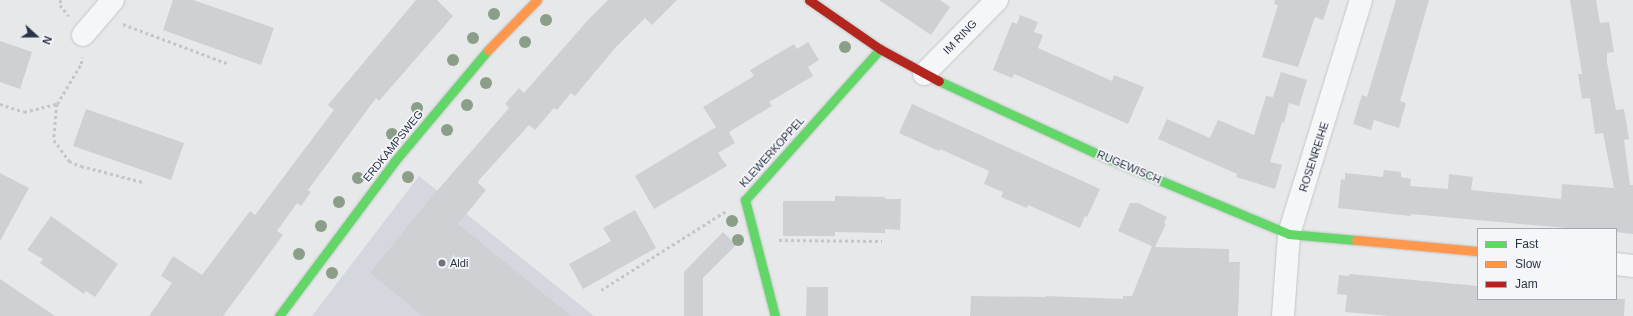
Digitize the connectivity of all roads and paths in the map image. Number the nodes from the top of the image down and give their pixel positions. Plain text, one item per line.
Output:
1 (537, 0) edge
2 (808, 0) edge
3 (997, 0) edge
4 (1362, 0) edge
5 (106, 8) edge
6 (83, 35) joint
7 (880, 49) junction
8 (229, 64) dead end
9 (924, 74) junction
10 (0, 104) edge
11 (57, 104) junction
12 (142, 182) dead end
13 (745, 200) junction
14 (1289, 234) junction
15 (755, 240) junction
16 (882, 241) dead end
17 (1477, 251) edge
18 (1617, 264) edge
19 (1633, 266) edge
20 (601, 290) dead end
21 (279, 316) edge
22 (775, 316) edge
23 (1283, 316) edge

1 - 21 street, ERDKAMPSWEG
2 - 7 street, RUGEWISCH
3 - 9 street, IM RING
4 - 14 street, ROSENREIHE
5 - 6 street
5 - 8 path
6 - 11 path
7 - 9 street, RUGEWISCH
7 - 13 street, KLEWERKOPPEL
9 - 14 street, RUGEWISCH
10 - 11 path
11 - 12 path
13 - 15 street, KLEWERKOPPEL
13 - 20 path
14 - 17 street, RUGEWISCH
14 - 23 street, ROSENREIHE
15 - 16 path
15 - 22 street, KLEWERKOPPEL
18 - 19 street

